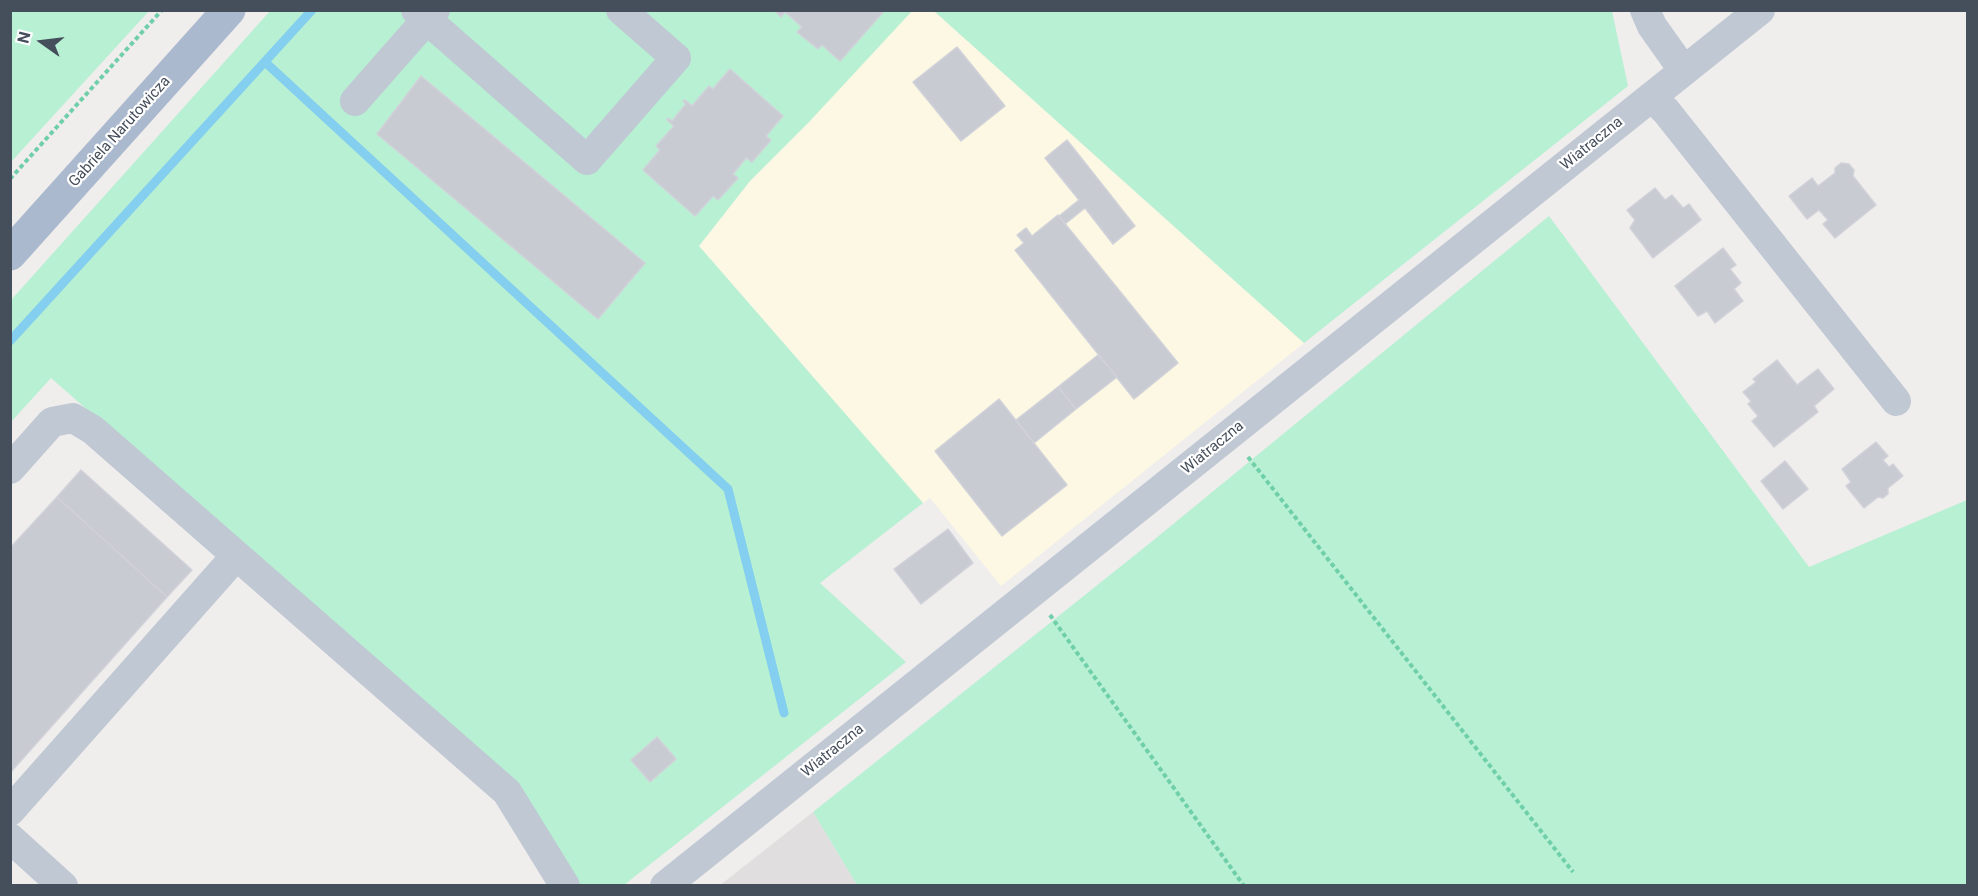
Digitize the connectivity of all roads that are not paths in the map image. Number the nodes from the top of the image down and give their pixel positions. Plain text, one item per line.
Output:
1 (230, 10) edge
2 (621, 10) edge
3 (1644, 10) edge
4 (1760, 10) edge
5 (426, 14) edge
6 (1684, 71) junction
7 (1651, 97) junction
8 (355, 101) dead end
9 (10, 254) edge
10 (1896, 401) dead end
11 (10, 469) edge
12 (236, 556) junction
13 (10, 811) edge
14 (10, 838) edge
15 (50, 881) edge
16 (565, 885) edge
17 (665, 885) edge

1 - 9 main road, Gabriela Narutowicza
2 - 5 street
3 - 6 street
4 - 6 street, Wiatraczna
5 - 8 street
6 - 7 street, Wiatraczna
7 - 10 street
7 - 17 street, Wiatraczna
11 - 12 street
12 - 13 street
12 - 16 street
14 - 15 street

